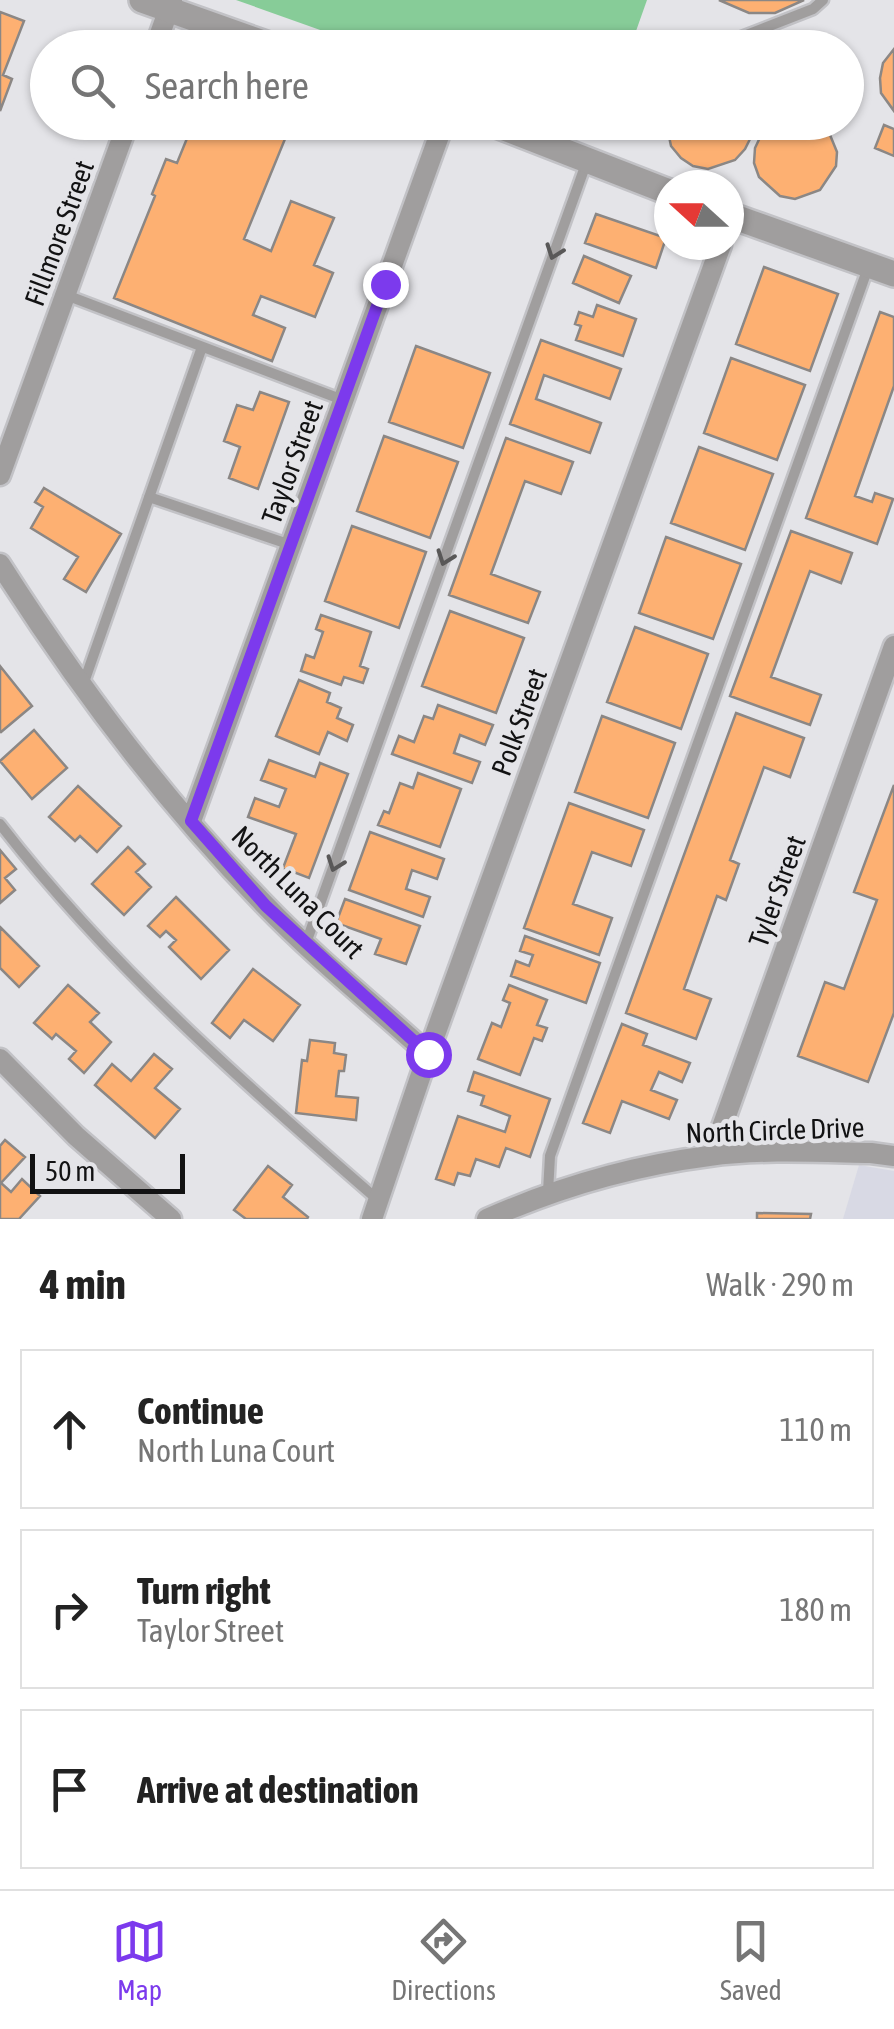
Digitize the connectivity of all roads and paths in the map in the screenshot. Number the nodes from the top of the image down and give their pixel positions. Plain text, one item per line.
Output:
1 (142, 0) edge
2 (823, 0) edge
3 (170, 5) edge
4 (161, 30) edge
5 (233, 30) edge
6 (758, 30) edge
7 (122, 140) edge
8 (437, 140) edge
9 (541, 140) edge
10 (587, 160) junction
11 (654, 186) edge
12 (744, 223) edge
13 (716, 260) edge
14 (868, 264) junction
15 (894, 274) edge
16 (66, 295) junction
17 (202, 346) junction
18 (343, 400) junction
19 (0, 476) edge
20 (150, 497) junction
21 (291, 545) junction
22 (0, 564) edge
23 (894, 646) edge
24 (83, 686) junction
25 (191, 821) junction
26 (0, 824) edge
27 (306, 943) junction
28 (428, 1054) junction
29 (0, 1059) edge
30 (712, 1155) junction
31 (894, 1156) edge
32 (548, 1192) junction
33 (375, 1210) edge
34 (171, 1219) edge
35 (488, 1219) edge

1 - 3 street
2 - 6 lane
3 - 4 street
3 - 5 street
7 - 16 street, Fillmore Street
8 - 18 street, Taylor Street
9 - 10 street
10 - 11 street
10 -> 27 lane
12 - 14 street
13 - 28 street, Polk Street
14 - 15 street
14 - 32 lane
16 - 17 lane
16 - 19 street, Fillmore Street
17 - 18 lane
17 - 20 lane
18 - 21 street, Taylor Street
20 - 21 lane
20 - 24 lane
21 - 25 street, Taylor Street
22 - 24 street, North Luna Court
23 - 30 street, Tyler Street
24 - 25 street, North Luna Court
25 - 27 street, North Luna Court
26 - 33 lane
27 - 28 street, North Luna Court
28 - 33 street, Polk Street
29 - 34 street
30 - 31 street, North Circle Drive
30 - 32 street, North Circle Drive
32 - 35 street, North Circle Drive

